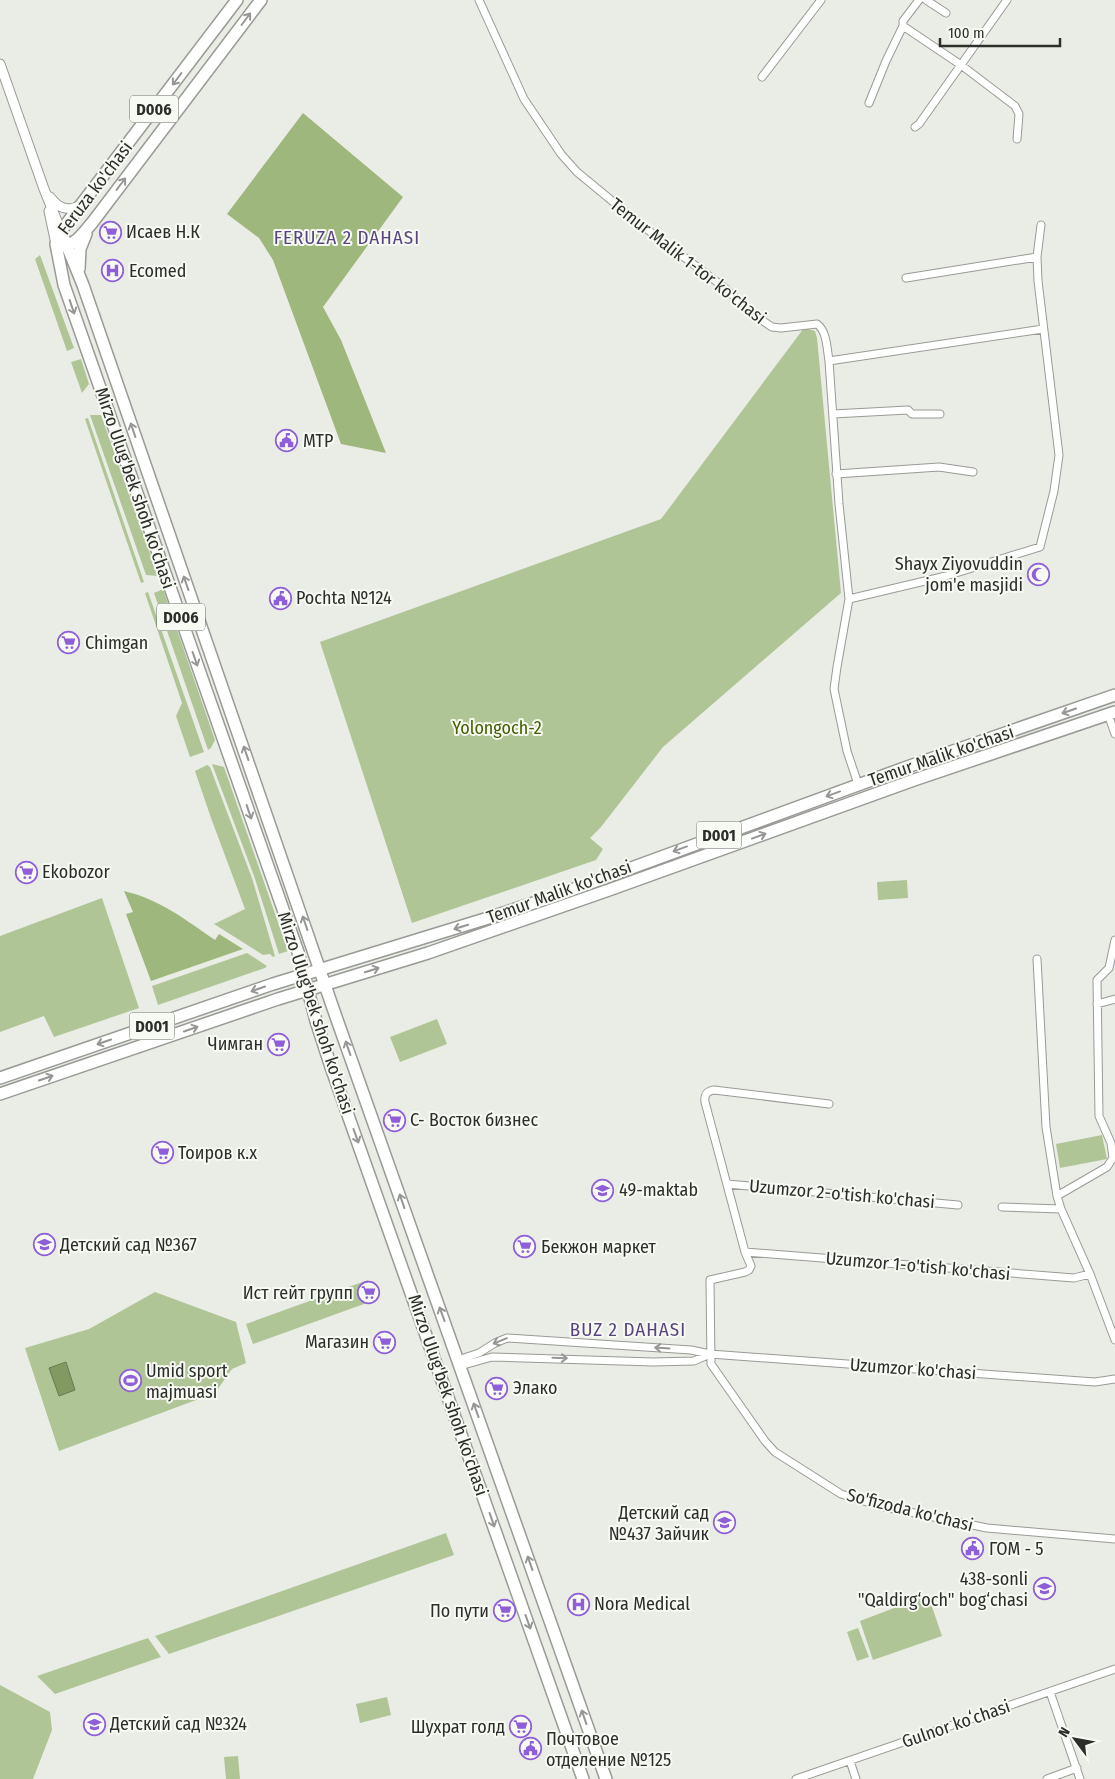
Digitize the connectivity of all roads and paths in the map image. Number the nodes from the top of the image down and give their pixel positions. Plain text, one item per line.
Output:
1 (237, 0) edge
2 (261, 0) edge
3 (479, 0) edge
4 (821, 0) edge
5 (919, 0) edge
6 (926, 0) edge
7 (1007, 0) edge
8 (946, 13) dead end
9 (903, 26) junction
10 (198, 51) junction
11 (213, 63) junction
12 (0, 64) edge
13 (961, 65) junction
14 (762, 77) dead end
15 (868, 103) dead end
16 (914, 127) dead end
17 (1018, 139) dead end
18 (44, 189) junction
19 (81, 205) junction
20 (1041, 225) dead end
21 (61, 231) junction
22 (68, 249) junction
23 (1037, 258) junction
24 (59, 260) junction
25 (906, 278) dead end
26 (1043, 329) junction
27 (828, 361) junction
28 (833, 414) junction
29 (940, 414) dead end
30 (973, 472) dead end
31 (836, 474) junction
32 (849, 599) junction
33 (1115, 695) edge
34 (1112, 713) edge
35 (1115, 734) edge
36 (858, 784) junction
37 (270, 824) junction
38 (255, 829) junction
39 (1115, 940) edge
40 (1038, 959) dead end
41 (320, 969) junction
42 (304, 974) junction
43 (325, 984) junction
44 (308, 990) junction
45 (1115, 999) edge
46 (1097, 1004) junction
47 (0, 1078) edge
48 (0, 1094) edge
49 (829, 1104) dead end
50 (396, 1183) junction
51 (727, 1184) junction
52 (376, 1190) junction
53 (1057, 1196) junction
54 (958, 1205) dead end
55 (1002, 1207) dead end
56 (1061, 1209) junction
57 (745, 1252) junction
58 (424, 1264) junction
59 (404, 1271) junction
60 (1090, 1274) junction
61 (1115, 1340) edge
62 (710, 1354) junction
63 (459, 1363) junction
64 (1115, 1379) edge
65 (496, 1466) junction
66 (476, 1473) junction
67 (1115, 1539) edge
68 (1115, 1669) edge
69 (1050, 1692) junction
70 (850, 1761) junction
71 (1077, 1768) junction
72 (583, 1779) edge
73 (606, 1779) edge
74 (796, 1779) edge
75 (856, 1779) edge
76 (1047, 1779) edge
77 (1080, 1779) edge

1 - 10 main road, Feruza ko'chasi / D006
11 -> 2 main road, Feruza ko'chasi / D006
3 - 27 street, Temur Malik 1-tor ko'chasi
4 - 14 street
5 - 9 street
6 - 8 street
7 - 13 street
9 - 13 street
9 - 15 street
10 - 11 main road
10 -> 19 main road, Feruza ko'chasi / D006
22 -> 11 main road, Feruza ko'chasi / D006
12 - 18 street
13 - 16 street
13 - 17 street
18 - 19 street
18 - 21 street
18 - 22 street
19 - 21 main road, Feruza ko'chasi / D006
20 - 23 street
21 - 22 main road, Feruza ko'chasi
22 - 24 main road, Mirzo Ulug'bek shoh ko'chasi / D006
22 - 24 main road
37 -> 22 main road, Mirzo Ulug'bek shoh ko'chasi / D006
23 - 25 street
23 - 26 street
24 -> 38 main road, Mirzo Ulug'bek shoh ko'chasi / D006
26 - 27 street
26 - 32 street
27 - 28 street, Temur Malik 1-tor ko'chasi
28 - 29 street
28 - 31 street, Temur Malik 1-tor ko'chasi
30 - 31 street
31 - 32 street, Temur Malik 1-tor ko'chasi
32 - 36 street, Temur Malik 1-tor ko'chasi
33 -> 36 main road, Temur Malik ko'chasi / D001
34 - 35 street
43 -> 34 main road, Temur Malik ko'chasi / D001
36 -> 41 main road, Temur Malik ko'chasi / D001
37 - 38 main road
41 -> 37 main road, Mirzo Ulug'bek shoh ko'chasi / D006
38 - 42 main road, Mirzo Ulug'bek shoh ko'chasi / D006
39 - 46 street
40 - 53 street
41 - 42 main road, Temur Malik ko'chasi / D001
41 - 43 main road, Mirzo Ulug'bek shoh ko'chasi
42 - 44 main road, Mirzo Ulug'bek shoh ko'chasi
42 -> 47 main road, Temur Malik ko'chasi / D001
43 - 44 main road, Temur Malik ko'chasi / D001
50 -> 43 main road, Mirzo Ulug'bek shoh ko'chasi
48 -> 44 main road, Temur Malik ko'chasi / D001
44 -> 52 main road, Mirzo Ulug'bek shoh ko'chasi
45 - 46 street
46 - 53 street
49 - 51 street
50 - 52 main road
58 -> 50 main road, Mirzo Ulug'bek shoh ko'chasi
51 - 54 street, Uzumzor 2-o'tish ko'chasi
51 - 57 street
52 - 59 main road, Mirzo Ulug'bek shoh ko'chasi
53 - 56 street
55 - 56 street
56 - 60 street
57 - 60 street, Uzumzor 1-o'tish ko'chasi
57 - 62 street
58 - 59 main road
63 -> 58 main road, Mirzo Ulug'bek shoh ko'chasi
59 - 66 main road, Mirzo Ulug'bek shoh ko'chasi
60 - 61 street
63 -> 62 street, Uzumzor ko'chasi
62 -> 63 street, Uzumzor ko'chasi
62 - 64 street, Uzumzor ko'chasi
62 - 67 street, So'fizoda ko'chasi
65 -> 63 main road, Mirzo Ulug'bek shoh ko'chasi
65 - 66 main road
73 -> 65 main road, Mirzo Ulug'bek shoh ko'chasi
66 -> 72 main road, Mirzo Ulug'bek shoh ko'chasi
68 - 69 street, Gulnor koʻchasi
69 - 70 street, Gulnor koʻchasi
69 - 71 street
70 - 74 street, Gulnor koʻchasi
70 - 75 street
71 - 76 street
71 - 77 street

